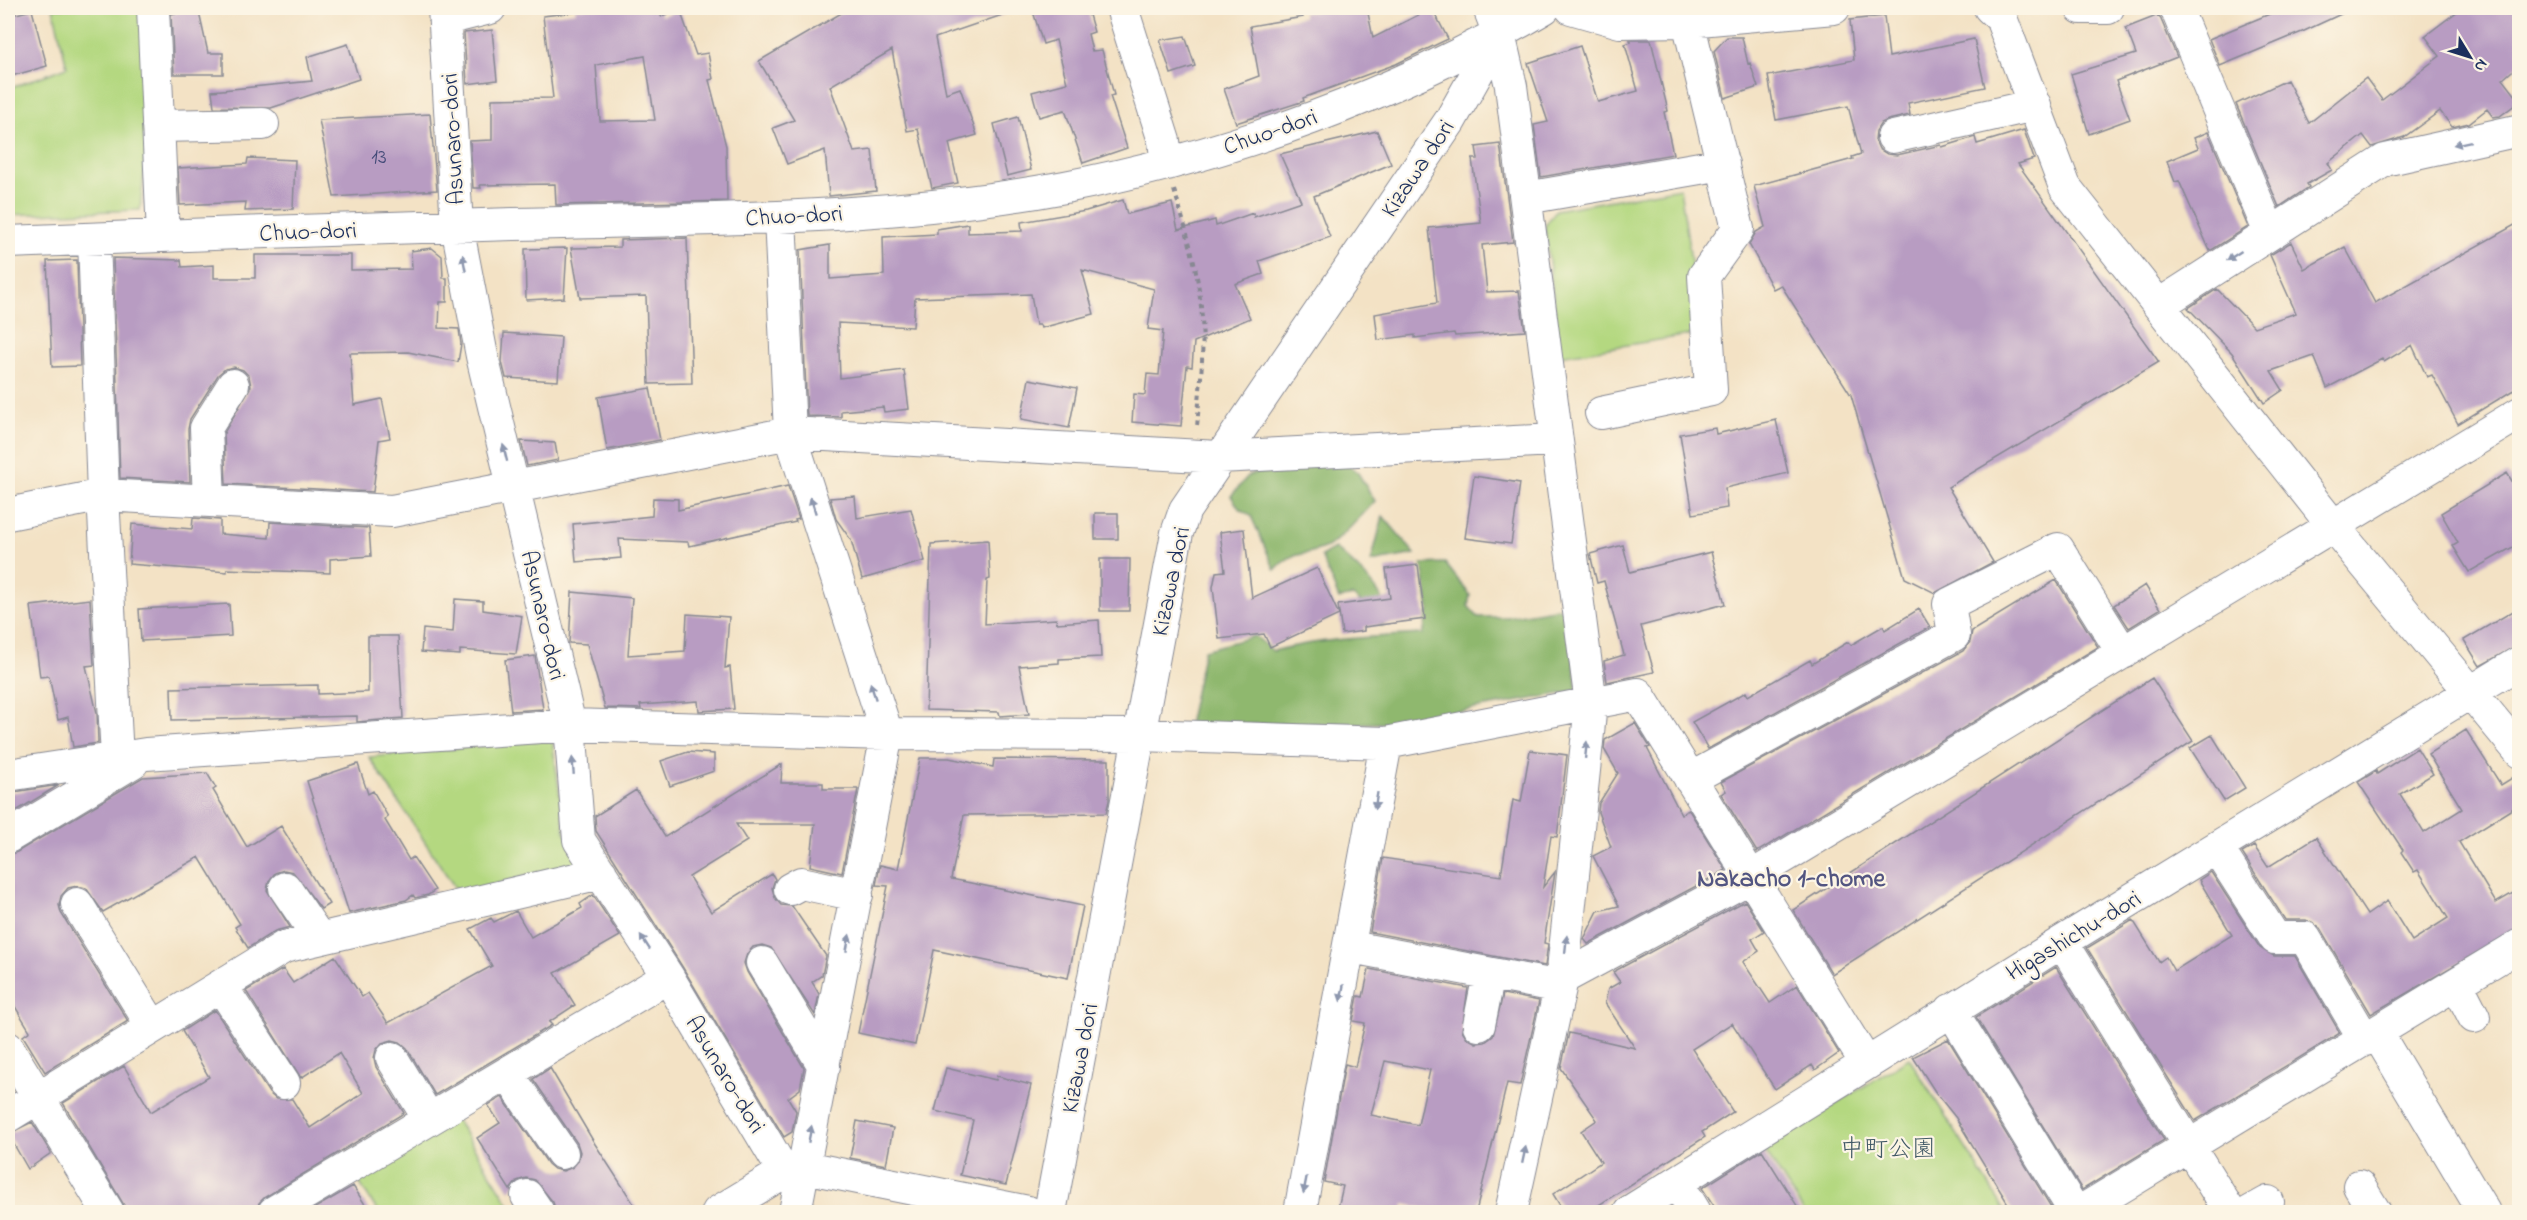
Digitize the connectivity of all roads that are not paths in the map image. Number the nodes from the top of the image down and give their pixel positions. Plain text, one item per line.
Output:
1 (153, 8) edge
2 (490, 8) edge
3 (1122, 8) edge
4 (1544, 8) edge
5 (1571, 8) edge
6 (1834, 8) edge
7 (1990, 8) edge
8 (2081, 8) edge
9 (2108, 8) edge
10 (2176, 8) edge
11 (445, 14) edge
12 (1494, 21) edge
13 (1688, 21) junction
14 (2035, 105) junction
15 (263, 124) dead end
16 (158, 126) junction
17 (2520, 130) edge
18 (1893, 137) dead end
19 (1167, 164) junction
20 (1723, 164) junction
21 (1526, 198) junction
22 (780, 217) junction
23 (457, 226) junction
24 (2270, 233) junction
25 (163, 236) junction
26 (94, 239) junction
27 (8, 242) edge
28 (2158, 305) junction
29 (233, 385) dead end
30 (1601, 413) dead end
31 (2520, 413) edge
32 (790, 433) junction
33 (1555, 440) junction
34 (1208, 456) junction
35 (514, 488) junction
36 (104, 495) junction
37 (209, 501) junction
38 (8, 514) edge
39 (2334, 527) junction
40 (2123, 653) junction
41 (2520, 662) edge
42 (2471, 693) junction
43 (1591, 704) junction
44 (570, 725) junction
45 (887, 734) junction
46 (1140, 735) junction
47 (1386, 743) junction
48 (2520, 752) edge
49 (131, 756) junction
50 (8, 775) edge
51 (1690, 779) junction
52 (8, 837) edge
53 (2217, 848) junction
54 (601, 873) junction
55 (1751, 877) junction
56 (285, 888) dead end
57 (790, 889) dead end
58 (857, 895) junction
59 (77, 904) dead end
60 (319, 938) junction
61 (2062, 942) junction
62 (2520, 945) edge
63 (1351, 947) junction
64 (762, 963) dead end
65 (1489, 974) junction
66 (668, 977) junction
67 (1562, 979) junction
68 (2457, 984) junction
69 (221, 986) junction
70 (1951, 1010) junction
71 (2475, 1017) dead end
72 (1479, 1025) dead end
73 (153, 1027) junction
74 (2371, 1037) junction
75 (8, 1048) edge
76 (392, 1058) dead end
77 (1866, 1063) junction
78 (824, 1066) junction
79 (507, 1073) junction
80 (284, 1083) dead end
81 (38, 1098) junction
82 (8, 1116) edge
83 (429, 1119) junction
84 (2191, 1146) junction
85 (562, 1153) dead end
86 (794, 1169) junction
87 (1677, 1182) junction
88 (2359, 1186) dead end
89 (2090, 1210) edge
90 (108, 1212) edge
91 (274, 1212) edge
92 (718, 1212) edge
93 (795, 1212) edge
94 (1028, 1212) edge
95 (1050, 1212) edge
96 (1300, 1212) edge
97 (1511, 1212) edge
98 (1629, 1212) edge
99 (1695, 1212) edge
100 (2230, 1212) edge
101 (2375, 1212) edge
102 (2484, 1212) edge

1 - 16 street
2 - 11 street
3 - 19 street
4 - 12 street, Chuo-dori
5 - 13 street
6 - 13 street
7 - 14 street
8 - 9 street
10 - 24 street
11 - 23 street, Asunaro-dori
12 - 19 street, Chuo-dori
12 - 21 street
12 - 34 street, Kizawa dori
13 - 20 street
14 - 18 street
14 - 28 street
15 - 16 street
16 - 25 street
17 -> 24 street
19 - 22 street, Chuo-dori
20 - 21 street
20 - 30 street
21 - 33 street
22 - 23 street, Chuo-dori
22 - 32 street
23 - 25 street, Chuo-dori
35 -> 23 street, Asunaro-dori
24 -> 28 street
25 - 26 street, Chuo-dori
26 - 27 street, Chuo-dori
26 - 36 street
28 - 39 street
29 - 37 street
31 - 39 street
32 - 34 street
32 - 35 street
45 -> 32 street
33 - 34 street
33 - 43 street
34 - 46 street, Kizawa dori
35 - 37 street
35 - 44 street, Asunaro-dori
36 - 37 street
36 - 38 street
36 - 49 street
39 - 40 street
39 - 42 street
40 - 51 street
40 - 55 street
41 - 42 street, Higashichu-dori
42 - 48 street
42 - 53 street, Higashichu-dori
43 - 47 street
43 - 51 street
67 -> 43 street
44 - 45 street
44 - 49 street
54 -> 44 street, Asunaro-dori
45 - 46 street
45 - 58 street
46 - 47 street
46 - 95 street, Kizawa dori
47 -> 63 street
49 - 50 street
49 - 52 street
51 - 55 street
53 - 61 street, Higashichu-dori
53 - 74 street
54 - 60 street
66 -> 54 street, Asunaro-dori
55 - 67 street
55 - 77 street
56 - 60 street
57 - 58 street
78 -> 58 street
59 - 73 street
60 - 69 street
61 - 70 street, Higashichu-dori
61 - 84 street
62 - 68 street
63 - 65 street
63 -> 96 street
64 - 78 street
65 - 67 street
65 - 72 street
66 - 79 street
66 - 86 street, Asunaro-dori
97 -> 67 street
68 - 71 street
68 - 74 street
69 - 73 street
69 - 80 street
70 - 77 street, Higashichu-dori
70 - 89 street
73 - 81 street
74 - 84 street
74 - 102 street
75 - 81 street
76 - 83 street
77 - 87 street, Higashichu-dori
86 -> 78 street
79 - 83 street
79 - 85 street
81 - 82 street
81 - 90 street
83 - 91 street
84 - 89 street
84 - 100 street
86 - 92 street
86 - 93 street
86 - 94 street
87 - 98 street, Higashichu-dori
87 - 99 street
88 - 101 street

